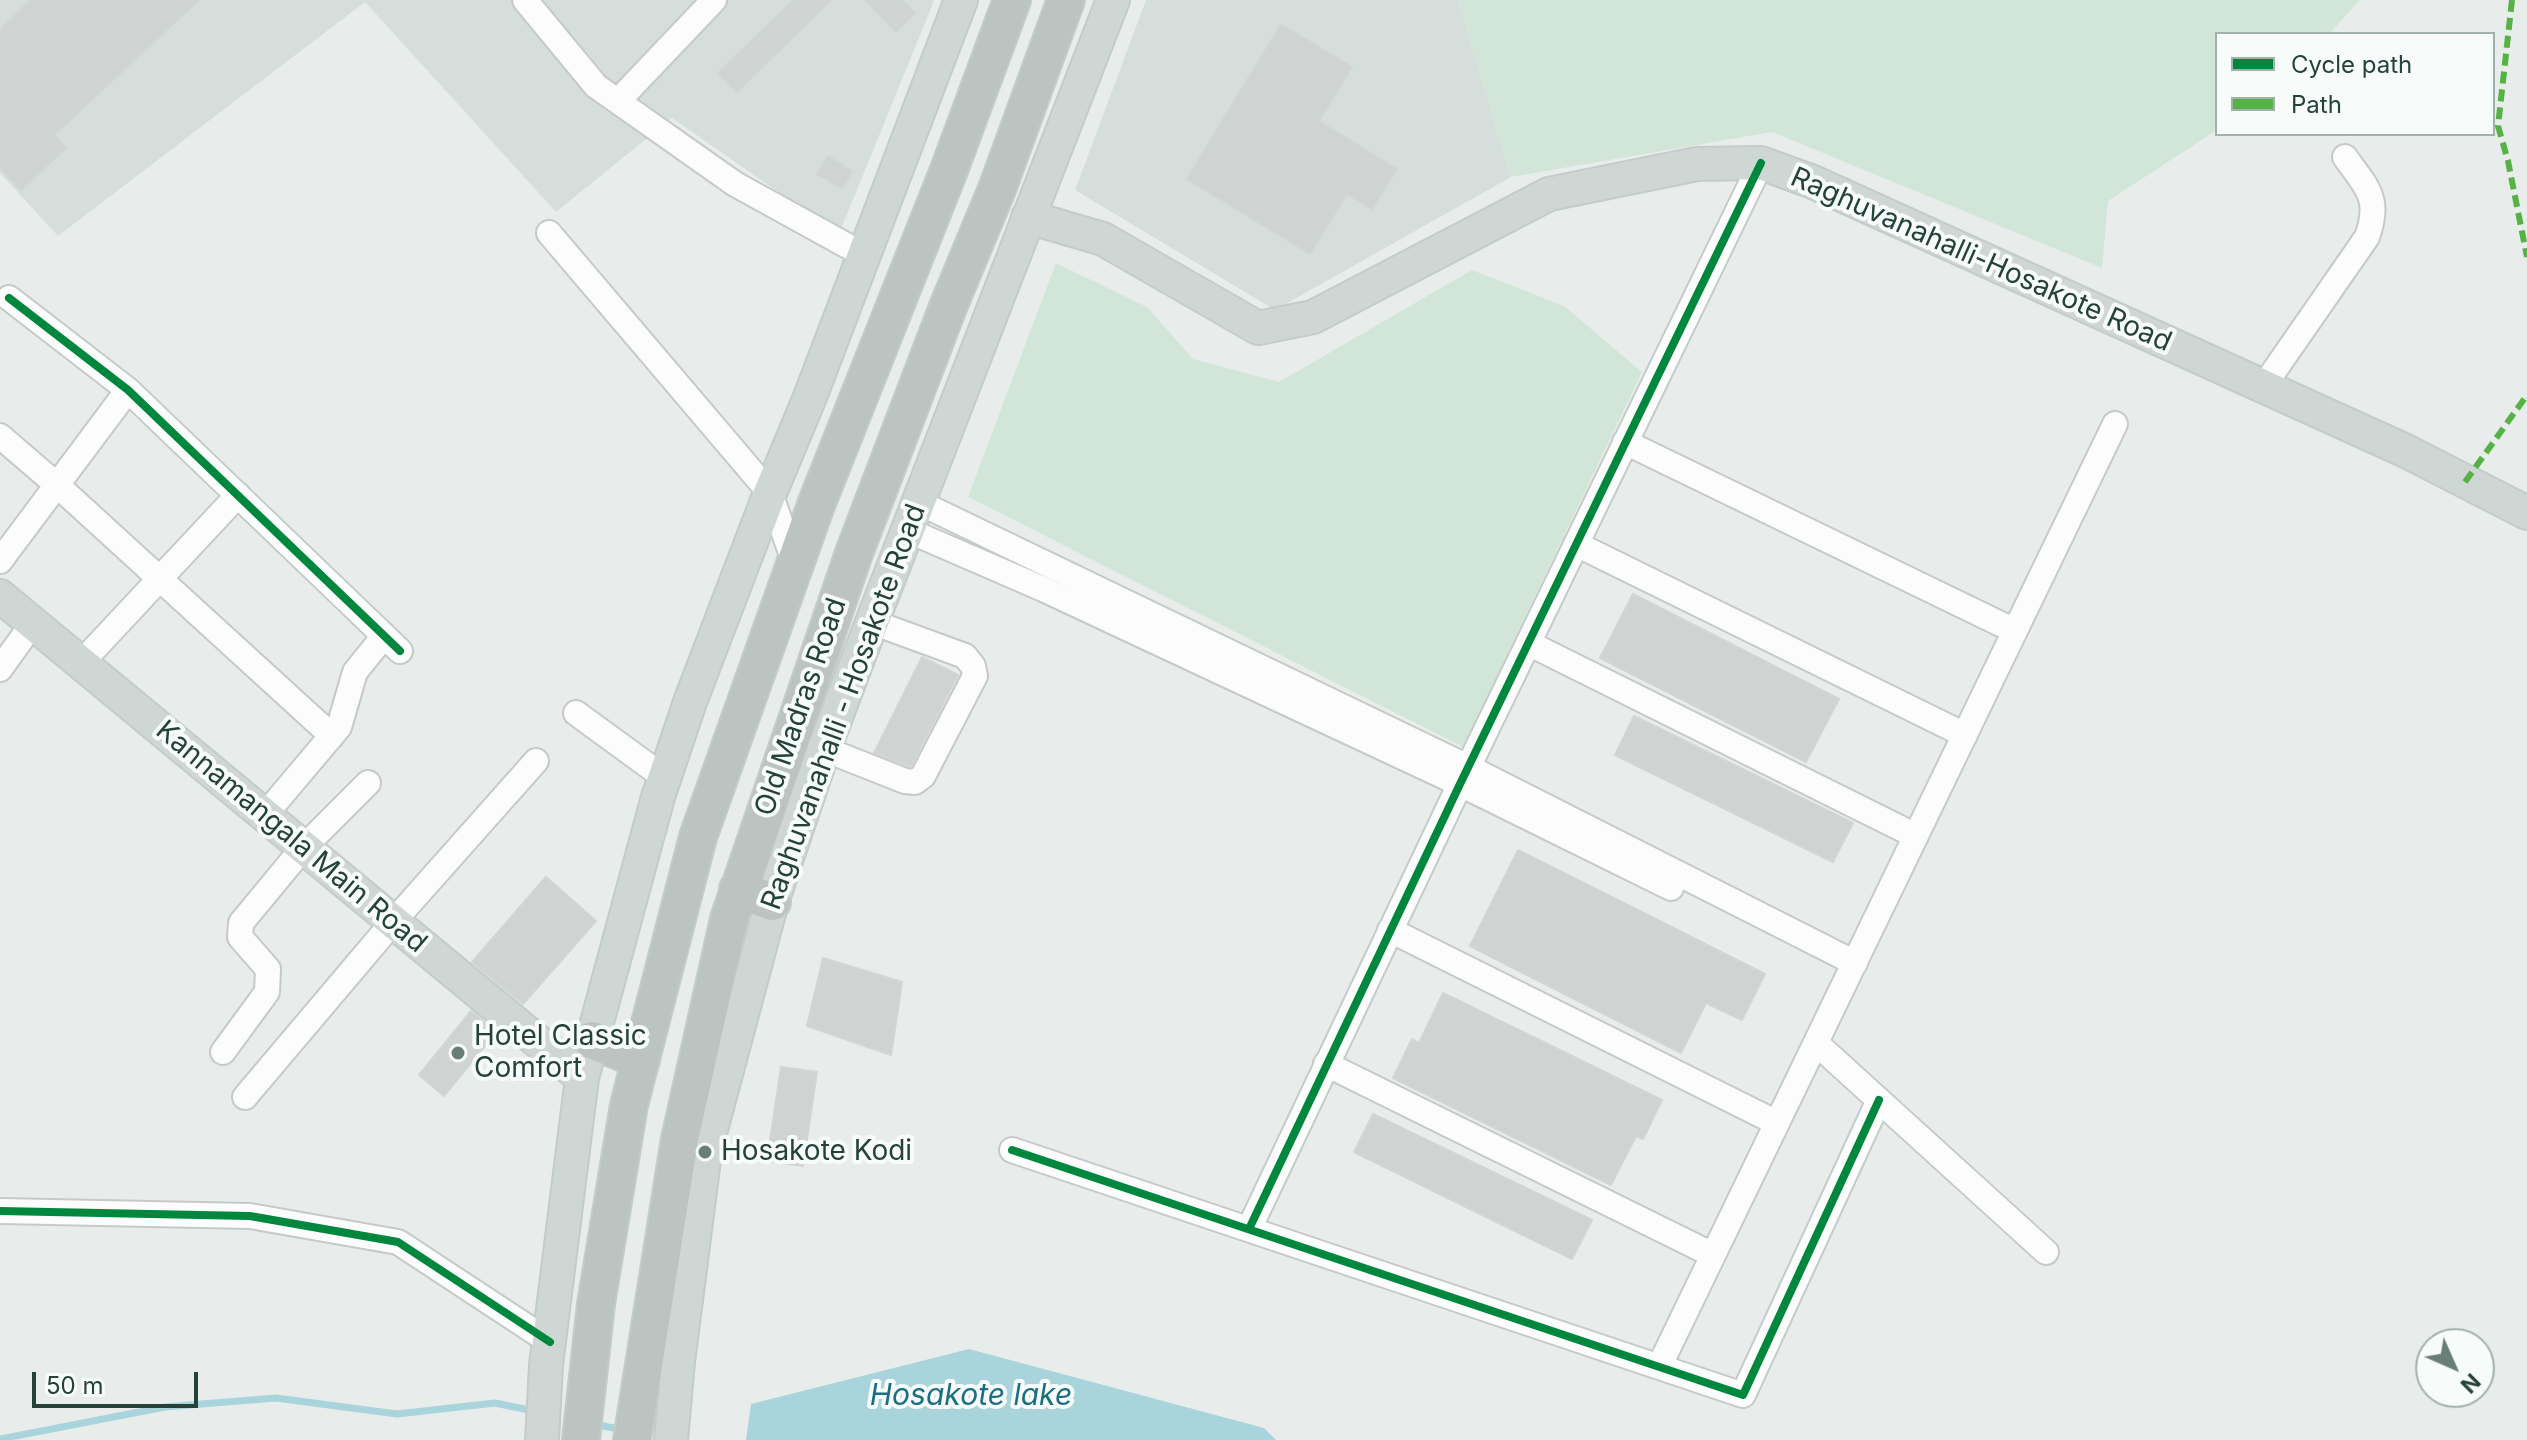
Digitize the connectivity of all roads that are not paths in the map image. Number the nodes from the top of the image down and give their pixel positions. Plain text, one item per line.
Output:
1 (525, 0) edge
2 (714, 0) edge
3 (961, 0) edge
4 (1012, 0) edge
5 (1066, 0) edge
6 (1113, 0) edge
7 (618, 101) junction
8 (2345, 157) dead end
9 (1761, 163) junction
10 (1028, 217) junction
11 (549, 233) dead end
12 (864, 255) junction
13 (9, 298) dead end
14 (2263, 387) junction
15 (128, 390) junction
16 (2115, 424) dead end
17 (0, 436) edge
18 (1625, 442) junction
19 (57, 485) junction
20 (770, 493) junction
21 (238, 495) junction
22 (2527, 513) edge
23 (913, 516) junction
24 (1576, 544) junction
25 (0, 561) edge
26 (795, 564) junction
27 (159, 579) junction
28 (12, 613) edge
29 (872, 622) junction
30 (2015, 631) junction
31 (1528, 643) junction
32 (81, 663) junction
33 (0, 669) edge
34 (576, 713) dead end
35 (1965, 735) junction
36 (332, 736) junction
37 (824, 749) junction
38 (536, 761) dead end
39 (1464, 776) junction
40 (665, 778) junction
41 (368, 783) dead end
42 (264, 816) junction
43 (1916, 836) junction
44 (303, 848) junction
45 (738, 889) junction
46 (772, 902) junction
47 (393, 922) junction
48 (1390, 930) junction
49 (1852, 969) junction
50 (592, 1040) junction
51 (1816, 1043) junction
52 (223, 1052) dead end
53 (641, 1060) junction
54 (1326, 1064) junction
55 (582, 1078) junction
56 (245, 1097) dead end
57 (1879, 1100) junction
58 (1777, 1123) junction
59 (1012, 1150) dead end
60 (0, 1211) edge
61 (1249, 1229) junction
62 (2046, 1252) dead end
63 (1713, 1255) junction
64 (548, 1354) junction
65 (1659, 1367) junction
66 (542, 1440) edge
67 (581, 1440) edge
68 (632, 1440) edge
69 (671, 1440) edge

1 - 7 street
2 - 7 street
3 - 12 main road
4 - 26 highway, Old Madras Road
5 - 45 highway, Old Madras Road
6 - 10 main road, Raghuvanahalli - Hosakote Road
7 - 12 street
8 - 14 street
9 - 10 main road, Raghuvanahalli-Hosakote Road
9 - 14 main road, Raghuvanahalli-Hosakote Road
9 - 18 street
10 - 23 main road, Raghuvanahalli - Hosakote Road
11 - 20 street
12 - 20 main road
13 - 15 street
14 - 22 main road, Raghuvanahalli-Hosakote Road
15 - 19 street
15 - 21 street
16 - 30 street
17 - 19 street
18 - 24 street
18 - 30 street
19 - 25 street
19 - 27 street
20 - 26 street
20 - 40 main road
21 - 27 street
21 - 36 street
23 - 29 main road, Raghuvanahalli - Hosakote Road
23 - 39 street
24 - 31 street
24 - 35 street
26 - 53 highway, Old Madras Road
27 - 32 street
27 - 36 street
28 - 32 main road, Kannamangala Main Road
28 - 33 street
29 - 37 main road, Raghuvanahalli - Hosakote Road
29 - 37 street
30 - 35 street
31 - 39 street
31 - 43 street
32 - 42 main road, Kannamangala Main Road
34 - 40 street
35 - 43 street
36 - 42 street
37 - 46 main road, Raghuvanahalli - Hosakote Road
38 - 47 street
39 - 48 street
39 - 49 street
40 - 50 main road
41 - 44 street
42 - 44 main road, Kannamangala Main Road
43 - 49 street
44 - 47 main road, Kannamangala Main Road
44 - 52 street
45 - 46 highway
45 - 68 highway, Old Madras Road
46 - 69 main road, Raghuvanahalli - Hosakote Road
47 - 55 main road, Kannamangala Main Road
47 - 56 street
48 - 54 street
48 - 58 street
49 - 51 street
50 - 53 highway
50 - 55 main road
51 - 57 street
51 - 58 street
53 - 67 highway, Old Madras Road
54 - 61 street
54 - 63 street
55 - 64 main road
57 - 62 street
57 - 65 street
58 - 63 street
59 - 61 street
60 - 64 street
61 - 65 street
63 - 65 street
64 - 66 main road

